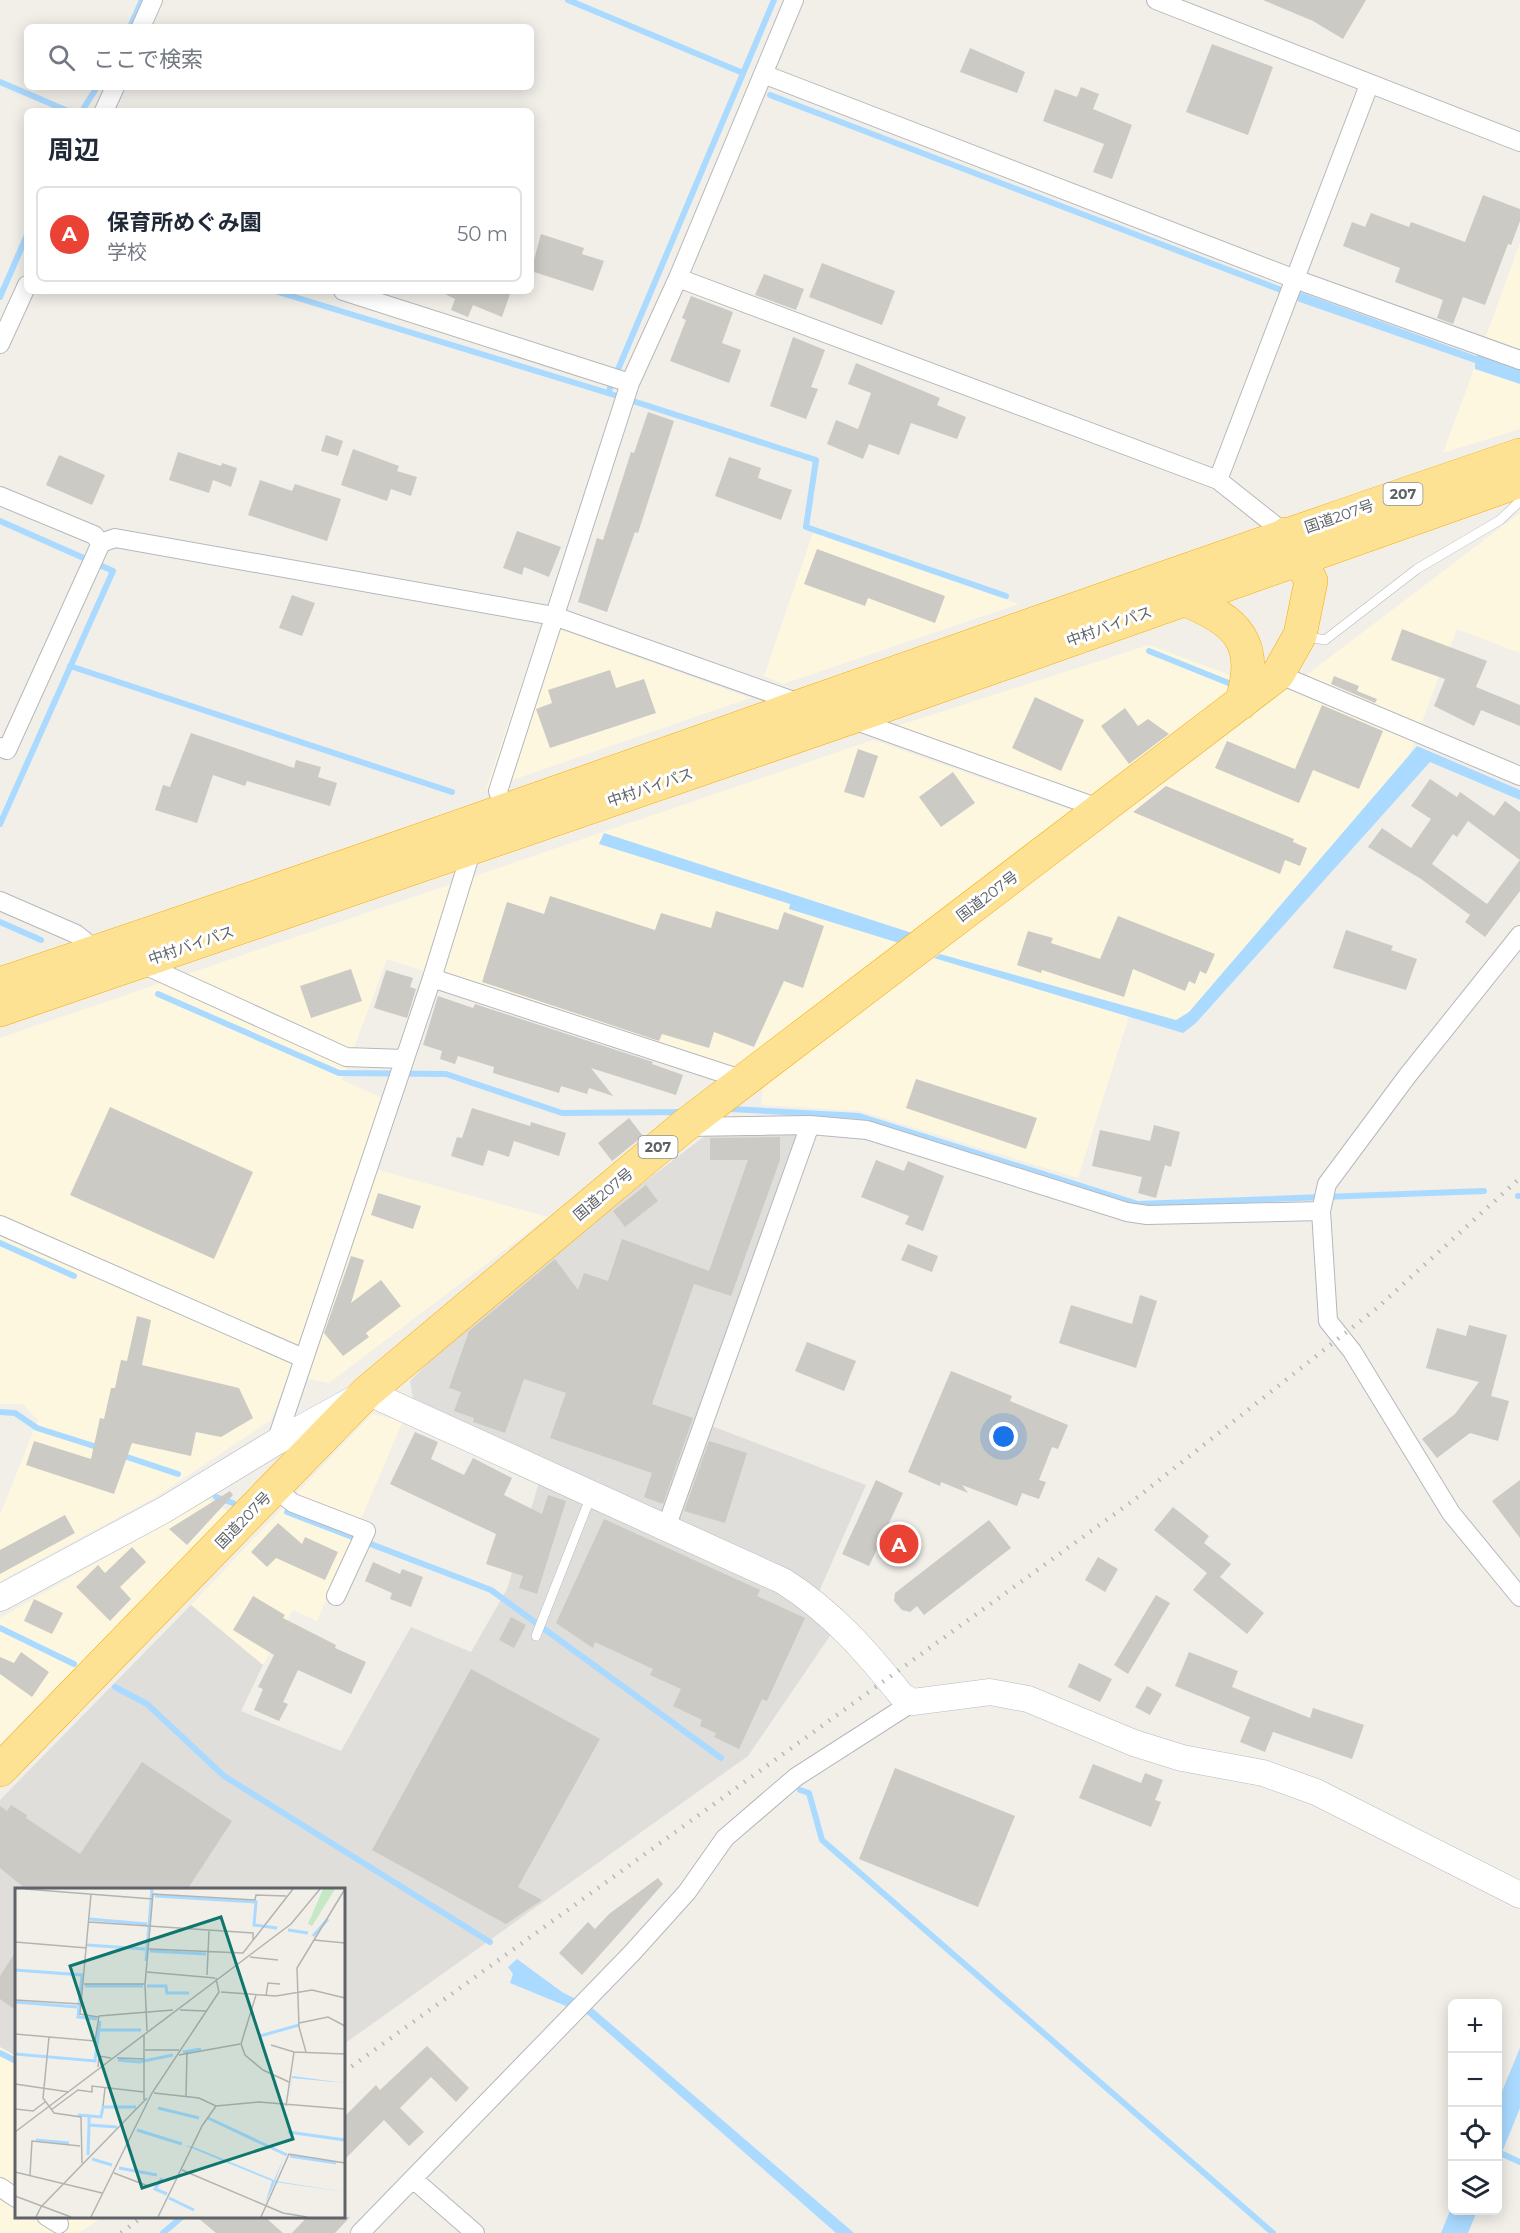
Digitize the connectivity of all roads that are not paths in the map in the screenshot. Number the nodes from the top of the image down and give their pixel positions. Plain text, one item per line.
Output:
1 (153, 0) edge
2 (794, 0) edge
3 (1156, 0) edge
4 (142, 24) edge
5 (763, 74) junction
6 (1369, 85) junction
7 (114, 90) edge
8 (105, 108) edge
9 (1520, 142) edge
10 (678, 278) junction
11 (1295, 279) junction
12 (24, 292) edge
13 (353, 294) edge
14 (0, 344) edge
15 (1520, 360) edge
16 (630, 383) junction
17 (1520, 455) edge
18 (1218, 480) junction
19 (1520, 481) edge
20 (0, 496) edge
21 (1520, 501) edge
22 (1292, 546) junction
23 (99, 547) junction
24 (1183, 599) junction
25 (554, 616) junction
26 (1300, 635) junction
27 (1278, 674) junction
28 (1241, 703) junction
29 (802, 704) junction
30 (850, 718) junction
31 (0, 747) edge
32 (1520, 776) edge
33 (1101, 809) junction
34 (509, 822) junction
35 (466, 838) junction
36 (0, 901) edge
37 (1520, 935) edge
38 (97, 951) junction
39 (138, 963) junction
40 (432, 978) junction
41 (0, 984) edge
42 (0, 1010) edge
43 (401, 1069) junction
44 (744, 1080) junction
45 (810, 1125) junction
46 (682, 1127) junction
47 (1323, 1202) junction
48 (0, 1225) edge
49 (303, 1358) junction
50 (367, 1392) junction
51 (276, 1442) junction
52 (274, 1488) junction
53 (591, 1494) junction
54 (666, 1528) junction
55 (336, 1596) dead end
56 (1520, 1597) edge
57 (0, 1598) edge
58 (536, 1636) dead end
59 (913, 1702) junction
60 (0, 1770) edge
61 (1520, 1895) edge
62 (413, 2179) junction
63 (0, 2187) edge
64 (15, 2197) edge
65 (360, 2233) edge
66 (475, 2233) edge

1 - 4 street
2 - 5 street
3 - 6 street
5 - 10 street
5 - 11 street
6 - 9 street
6 - 11 street
7 - 8 street
10 - 16 street
10 - 18 street
11 - 15 street
11 - 18 street
12 - 14 street
13 - 16 street
16 - 25 street
17 - 22 highway, 国道207号 / 207
18 - 22 street
19 - 22 highway, 国道207号 / 207
20 - 23 street
21 - 26 lane
22 - 24 highway, 中村バイパス / 207
22 - 26 highway, 国道207号 / 207
22 - 29 highway, 中村バイパス / 207
23 - 25 street
23 - 31 street
24 - 28 highway
24 - 30 highway, 中村バイパス / 207
25 - 29 street
25 - 34 street
26 - 27 highway, 国道207号 / 207
27 - 28 highway, 国道207号 / 207
27 - 32 street
28 - 33 highway, 国道207号 / 207
29 - 34 highway, 中村バイパス / 207
30 - 33 street
30 - 34 highway, 中村バイパス / 207
33 - 44 highway, 国道207号 / 207
34 - 35 highway, 中村バイパス / 207
35 - 38 highway, 中村バイパス / 207
35 - 39 highway, 中村バイパス / 207
35 - 40 street
36 - 38 street
37 - 47 street
38 - 41 highway, 中村バイパス / 207
39 - 42 highway, 中村バイパス / 207
39 - 43 street
40 - 43 street
40 - 44 street
43 - 49 street
44 - 46 highway, 国道207号 / 207
45 - 46 street
45 - 47 street
45 - 54 street
46 - 50 highway, 国道207号 / 207
47 - 56 street
48 - 49 street
49 - 51 street
50 - 51 street
50 - 52 highway, 国道207号 / 207
50 - 53 street
51 - 57 street
52 - 55 street
52 - 60 highway, 国道207号 / 207
53 - 54 street
53 - 58 lane
54 - 59 street
59 - 61 street
59 - 62 street
62 - 65 street
62 - 66 street
63 - 64 street

